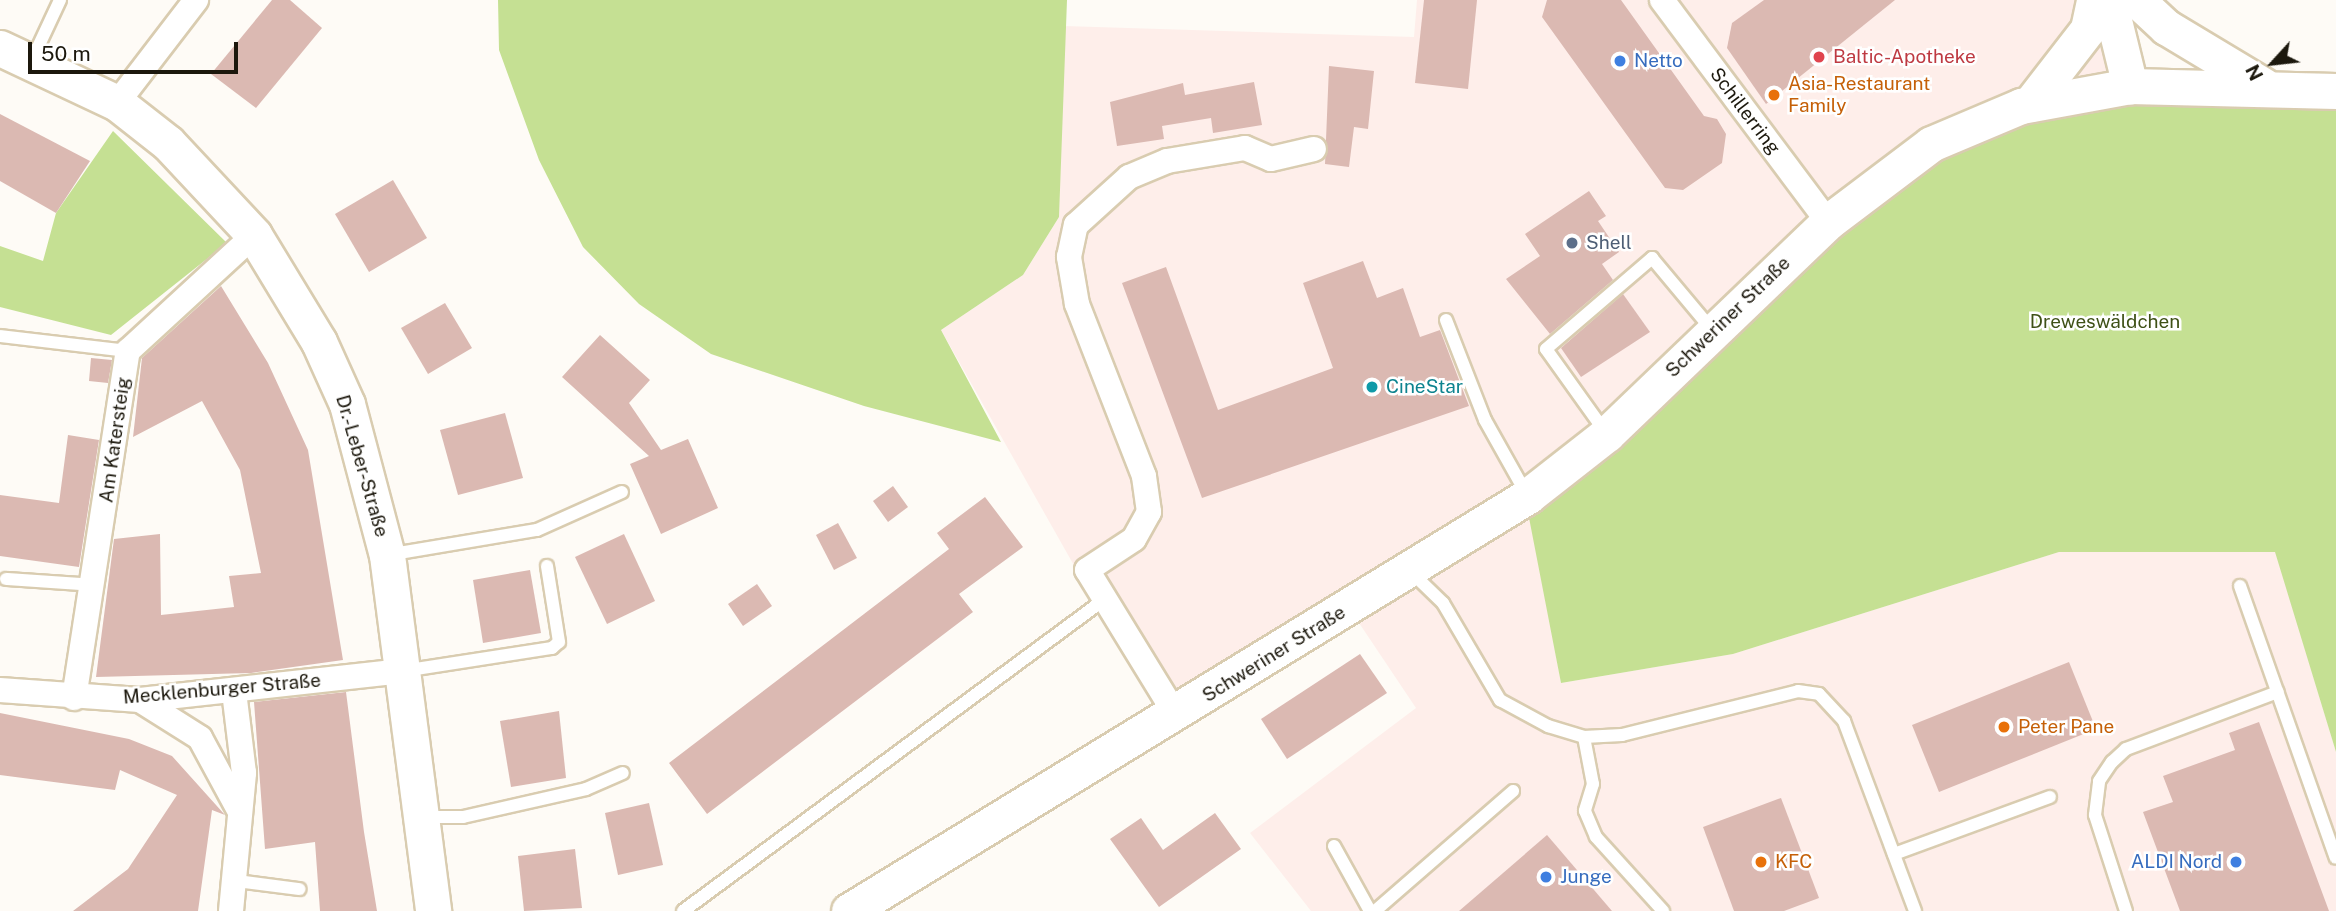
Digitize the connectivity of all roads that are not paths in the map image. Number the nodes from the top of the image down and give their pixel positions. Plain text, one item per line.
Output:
1 (60, 0) edge
2 (196, 0) edge
3 (1662, 0) edge
4 (2094, 0) edge
5 (2109, 0) edge
6 (2137, 0) edge
7 (0, 48) edge
8 (32, 61) junction
9 (2130, 86) junction
10 (2264, 86) junction
11 (2336, 91) edge
12 (117, 103) junction
13 (2030, 104) junction
14 (1314, 149) dead end
15 (1828, 222) junction
16 (254, 235) junction
17 (1446, 320) dead end
18 (1713, 331) junction
19 (0, 336) edge
20 (128, 351) junction
21 (1607, 434) junction
22 (622, 492) dead end
23 (1528, 496) junction
24 (387, 555) junction
25 (547, 566) dead end
26 (1410, 570) junction
27 (6, 579) dead end
28 (94, 585) junction
29 (2240, 586) dead end
30 (1105, 599) junction
31 (402, 671) junction
32 (0, 690) edge
33 (234, 692) junction
34 (2278, 692) junction
35 (74, 698) junction
36 (140, 700) junction
37 (1176, 715) junction
38 (1584, 737) junction
39 (624, 773) dead end
40 (1513, 791) dead end
41 (2050, 797) dead end
42 (421, 817) junction
43 (243, 820) junction
44 (1334, 846) dead end
45 (1894, 854) junction
46 (2336, 858) edge
47 (237, 881) junction
48 (299, 889) dead end
49 (231, 911) edge
50 (433, 911) edge
51 (683, 911) edge
52 (849, 911) edge
53 (1373, 911) edge
54 (1662, 911) edge
55 (1915, 911) edge
56 (2126, 911) edge

1 - 8 lane
2 - 12 street
3 - 15 street, Schillerring
4 - 13 main road
5 - 9 main road
6 - 10 main road
7 - 8 main road, Dr.-Leber-Straße
8 - 12 main road, Dr.-Leber-Straße
9 - 10 main road, Schweriner Straße
9 - 13 main road, Schweriner Straße
10 - 11 main road, Schweriner Straße
12 - 16 main road, Dr.-Leber-Straße
13 - 15 main road, Schweriner Straße
14 - 30 street
15 - 18 main road, Schweriner Straße
16 - 20 street, Am Katersteig
16 - 24 main road, Dr.-Leber-Straße
17 - 23 lane
18 - 21 main road, Schweriner Straße
18 - 21 lane
19 - 20 lane
20 - 28 street, Am Katersteig
21 - 23 main road, Schweriner Straße
22 - 24 lane
23 - 26 main road, Schweriner Straße
24 - 31 main road, Dr.-Leber-Straße
25 - 31 lane
26 - 37 main road, Schweriner Straße
26 - 38 lane
27 - 28 lane
28 - 35 street, Am Katersteig
29 - 34 lane
30 - 37 street
30 - 51 lane
31 - 33 street, Mecklenburger Straße
31 - 42 main road, Dr.-Leber-Straße
32 - 35 street, Mecklenburger Straße
33 - 36 street, Mecklenburger Straße
33 - 43 street
34 - 46 lane
34 - 56 lane
35 - 36 street, Mecklenburger Straße
36 - 43 street
37 - 52 main road, Schweriner Straße
38 - 45 lane
38 - 54 lane
39 - 42 lane
40 - 53 lane
41 - 45 lane
42 - 50 main road, Dr.-Leber-Straße
43 - 47 street
44 - 53 lane
45 - 55 lane
47 - 48 lane
47 - 49 street

